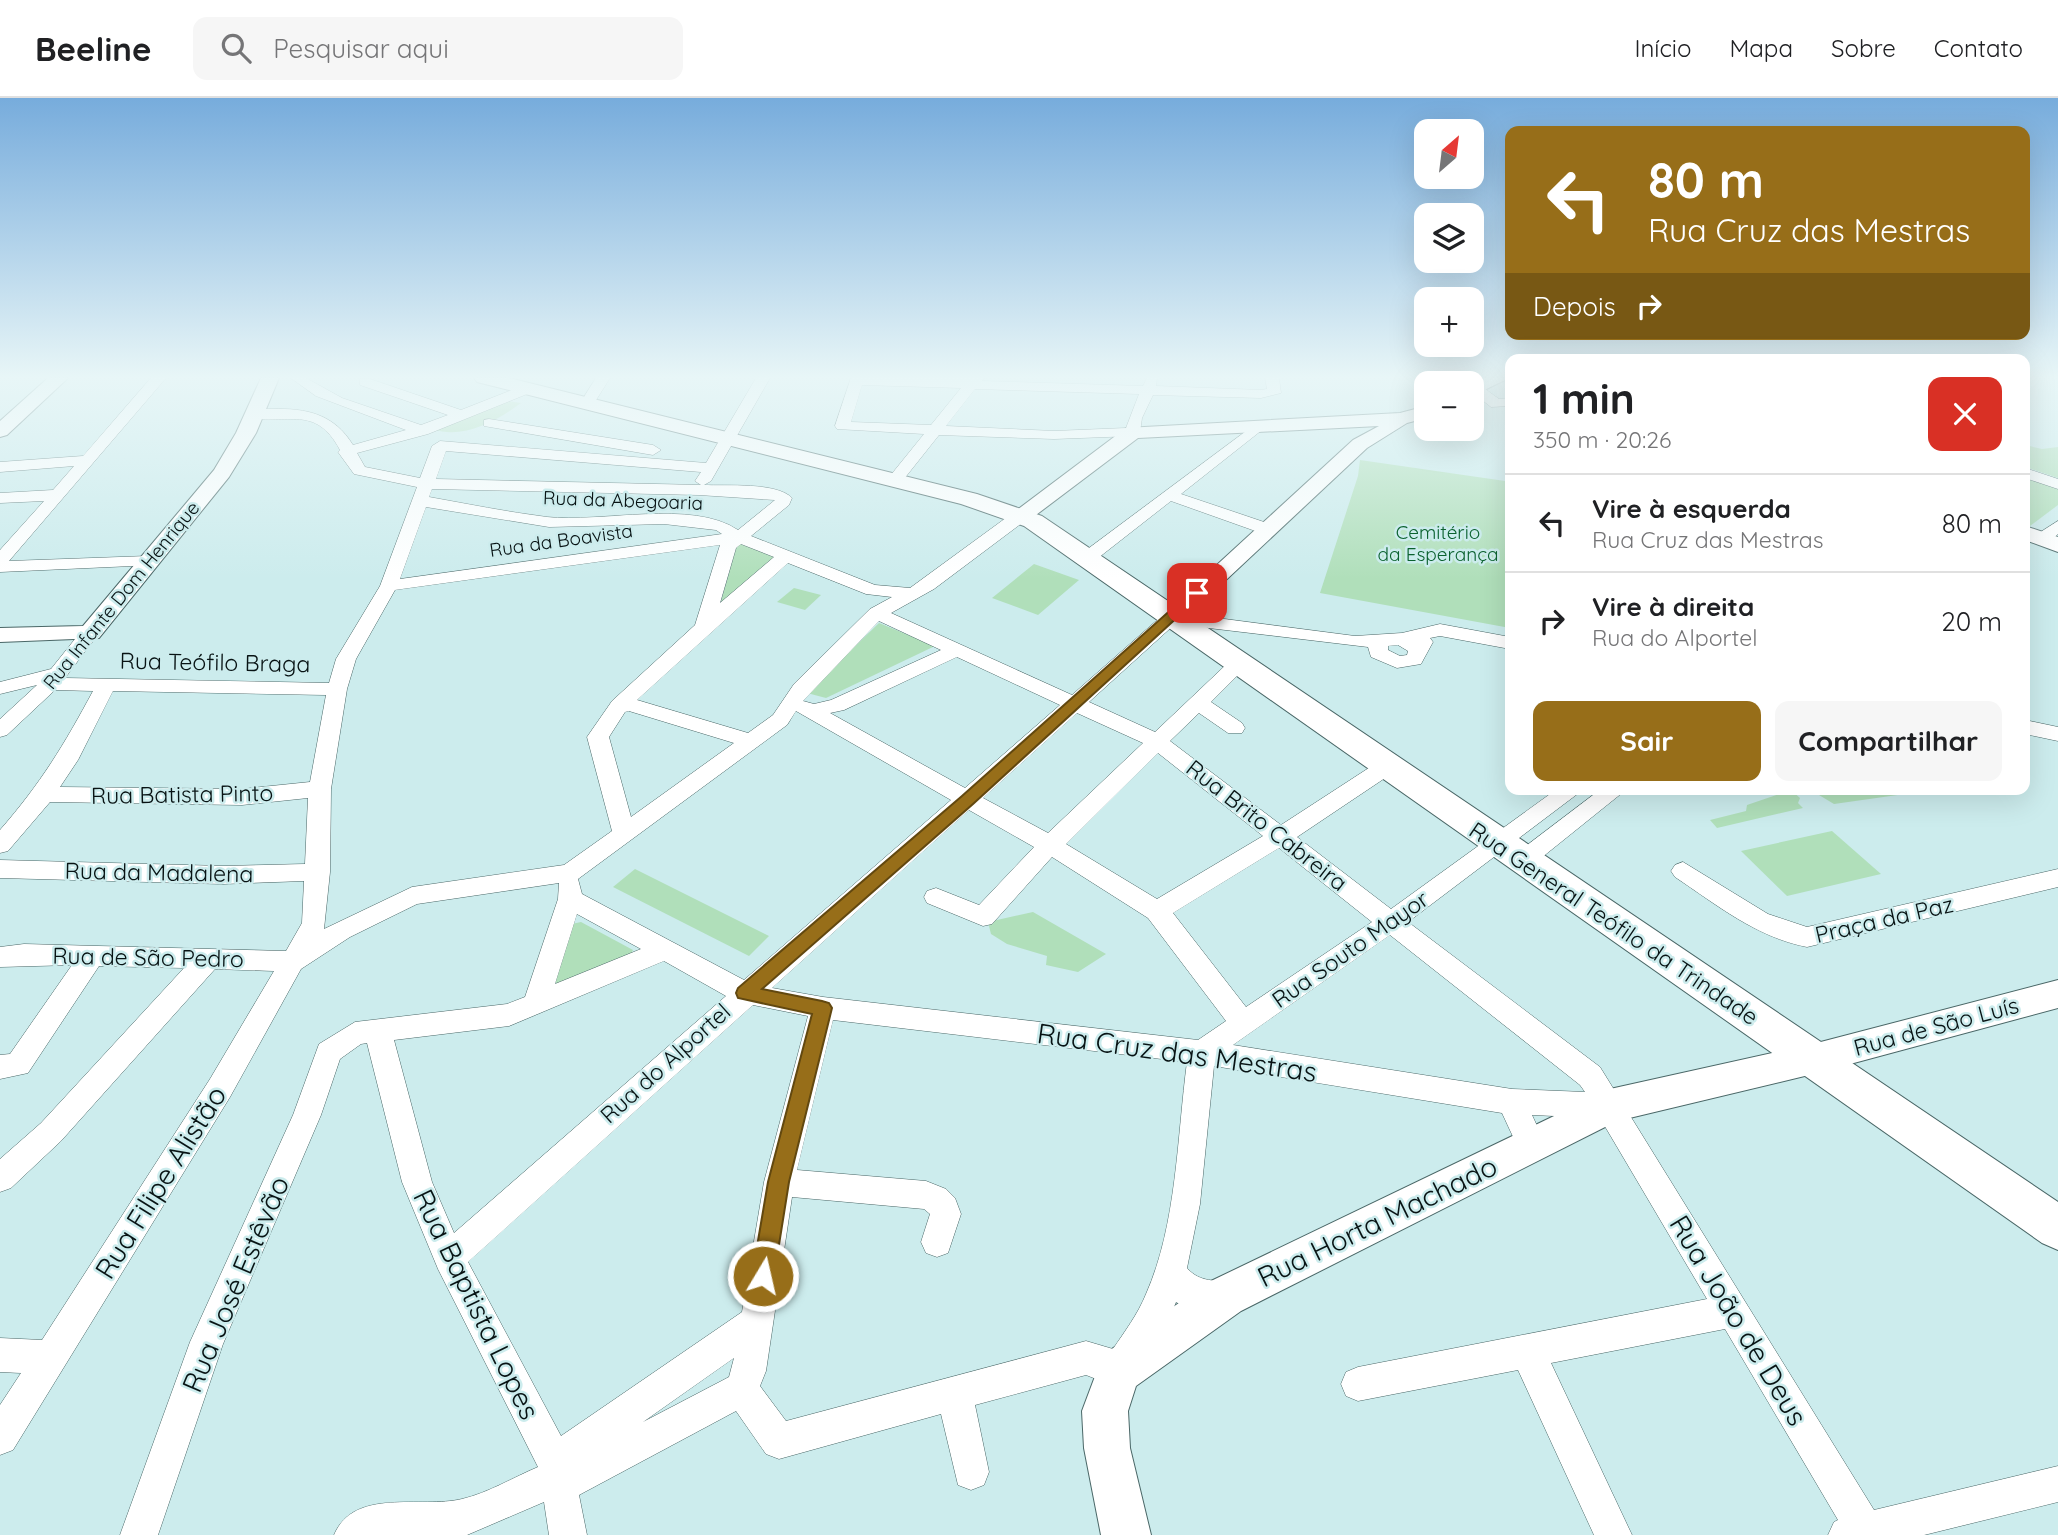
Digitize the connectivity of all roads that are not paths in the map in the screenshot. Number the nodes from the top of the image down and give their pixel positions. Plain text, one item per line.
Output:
1 (101, 445) edge
2 (239, 445) edge
3 (343, 445) edge
4 (402, 445) edge
5 (441, 445) edge
6 (490, 445) edge
7 (624, 445) edge
8 (724, 445) edge
9 (748, 445) edge
10 (926, 445) edge
11 (1115, 445) edge
12 (1235, 445) edge
13 (1362, 445) edge
14 (346, 452) junction
15 (88, 460) junction
16 (686, 466) junction
17 (0, 467) edge
18 (710, 468) junction
19 (2030, 475) edge
20 (894, 481) junction
21 (2058, 484) edge
22 (699, 490) junction
23 (423, 493) junction
24 (57, 495) junction
25 (1169, 495) junction
26 (0, 498) edge
27 (1012, 522) junction
28 (1267, 529) junction
29 (25, 532) junction
30 (0, 533) edge
31 (738, 537) junction
32 (786, 556) junction
33 (1087, 558) junction
34 (0, 561) edge
35 (148, 561) junction
36 (0, 568) edge
37 (389, 586) junction
38 (872, 590) junction
39 (912, 593) junction
40 (1197, 593) junction
41 (877, 613) junction
42 (1171, 618) junction
43 (1246, 626) junction
44 (704, 627) junction
45 (90, 633) junction
46 (0, 635) edge
47 (1505, 642) edge
48 (959, 649) junction
49 (1229, 658) junction
50 (54, 679) junction
51 (106, 685) junction
52 (0, 688) edge
53 (337, 689) junction
54 (1197, 702) junction
55 (803, 704) junction
56 (1076, 704) junction
57 (618, 705) junction
58 (1235, 728) dead end
59 (2030, 728) edge
60 (0, 730) edge
61 (2058, 734) edge
62 (752, 741) junction
63 (1156, 741) junction
64 (2030, 745) edge
65 (2058, 748) edge
66 (1386, 767) junction
67 (320, 789) junction
68 (44, 794) junction
69 (1567, 795) edge
70 (1606, 795) edge
71 (968, 800) junction
72 (624, 834) junction
73 (1282, 836) junction
74 (0, 845) edge
75 (1050, 845) junction
76 (1510, 853) junction
77 (0, 869) edge
78 (1684, 871) dead end
79 (318, 872) junction
80 (570, 873) junction
81 (2058, 878) edge
82 (936, 897) dead end
83 (570, 899) junction
84 (1157, 911) junction
85 (1392, 921) junction
86 (665, 950) junction
87 (92, 956) junction
88 (0, 957) edge
89 (208, 959) junction
90 (295, 961) junction
91 (745, 993) junction
92 (2058, 994) edge
93 (536, 1003) junction
94 (822, 1008) junction
95 (1243, 1023) junction
96 (378, 1031) junction
97 (343, 1039) joint
98 (1202, 1052) junction
99 (1813, 1059) junction
100 (0, 1067) edge
101 (1512, 1102) junction
102 (1610, 1106) junction
103 (1531, 1144) junction
104 (0, 1178) edge
105 (779, 1182) junction
106 (2058, 1228) edge
107 (937, 1242) dead end
108 (449, 1258) junction
109 (1169, 1272) junction
110 (1226, 1296) junction
111 (1733, 1311) junction
112 (755, 1323) junction
113 (1527, 1351) junction
114 (0, 1355) edge
115 (49, 1357) junction
116 (1119, 1371) junction
117 (1358, 1384) dead end
118 (741, 1389) junction
119 (956, 1395) junction
120 (0, 1437) edge
121 (971, 1472) dead end
122 (557, 1475) junction
123 (2058, 1484) edge
124 (1860, 1533) edge
125 (139, 1535) edge
126 (352, 1535) edge
127 (568, 1535) edge
128 (1126, 1535) edge
129 (1613, 1535) edge

1 - 15 street
2 - 35 street, Rua Infante Dom Henrique
3 - 14 street
4 - 14 street
5 - 23 street
6 - 16 street
7 - 16 street
8 - 18 street
9 - 20 main road, Rua General Teófilo da Trindade
10 - 20 street
11 - 27 street
12 - 25 street
13 - 28 street, Rua do Alportel
14 - 23 street
15 - 17 street
15 - 24 street
16 - 18 street
18 - 22 street
19 - 21 street
20 - 27 main road, Rua General Teófilo da Trindade
22 - 23 street
22 - 31 street
23 - 31 street, Rua da Abegoaria
23 - 37 street
24 - 26 street
24 - 29 street
25 - 28 street
25 - 33 street
27 - 33 main road, Rua General Teófilo da Trindade
27 - 39 street
28 - 40 street, Rua do Alportel
29 - 30 street
29 - 34 street
31 - 32 street, Rua da Abegoaria
31 - 37 street, Rua da Boavista
31 - 44 street
32 - 38 street, Rua da Abegoaria
32 - 44 street
33 - 42 main road, Rua General Teófilo da Trindade
35 - 36 street
35 - 45 street, Rua Infante Dom Henrique
37 - 53 street
38 - 39 street, Rua da Abegoaria
38 - 41 street
39 - 41 street
40 - 42 street, Rua do Alportel
40 - 43 street
41 - 48 street, Rua Brito Cabreira
41 - 55 street
42 - 43 street
42 - 49 main road, Rua General Teófilo da Trindade
42 - 56 street, Rua do Alportel
43 - 47 street
43 - 49 street
44 - 57 street
45 - 46 street
45 - 50 street, Rua Infante Dom Henrique
48 - 55 street
48 - 56 street, Rua Brito Cabreira
49 - 54 street
49 - 66 main road, Rua General Teófilo da Trindade
50 - 51 street, Rua Teófilo Braga
50 - 52 street, Rua Teófilo Braga
50 - 60 street, Rua Infante Dom Henrique
51 - 53 street, Rua Teófilo Braga
51 - 68 street
53 - 67 street
54 - 58 street
54 - 63 street
55 - 62 street
55 - 71 street
56 - 63 street, Rua Brito Cabreira
56 - 71 street, Rua do Alportel
57 - 62 street
57 - 72 street
59 - 61 street
62 - 72 street
63 - 73 street, Rua Brito Cabreira
63 - 75 street
64 - 65 street
66 - 73 street
66 - 76 main road, Rua General Teófilo da Trindade
67 - 68 street, Rua Batista Pinto
67 - 79 street
68 - 74 street
69 - 76 street
70 - 76 street
71 - 75 street
71 - 91 street, Rua do Alportel
72 - 80 street
73 - 84 street
73 - 85 street, Rua Brito Cabreira
75 - 82 street
75 - 84 street
76 - 85 street, Rua Souto Mayor
76 - 99 main road, Rua General Teófilo da Trindade
77 - 79 street, Rua da Madalena
78 - 81 street, Praça da Paz
79 - 90 street, Rua Filipe Alistão
80 - 83 street
80 - 90 street
83 - 86 street, Rua Cruz das Mestras
83 - 93 street
84 - 95 street
85 - 95 street, Rua Souto Mayor
85 - 102 street, Rua Brito Cabreira
86 - 91 street, Rua Cruz das Mestras
86 - 93 street
87 - 88 street, Rua de São Pedro
87 - 89 street, Rua de São Pedro
87 - 100 street
89 - 90 street, Rua de São Pedro
89 - 104 street
90 - 115 street, Rua Filipe Alistão
91 - 94 street, Rua Cruz das Mestras
91 - 108 street, Rua do Alportel
92 - 99 street, Rua de São Luís
93 - 96 street
94 - 98 street, Rua Cruz das Mestras
94 - 105 street
95 - 98 street, Rua Souto Mayor
96 - 97 street
96 - 108 street, Rua Baptista Lopes
97 - 125 street, Rua José Estêvão
98 - 101 street, Rua Cruz das Mestras
98 - 109 street
99 - 102 street, Rua Horta Machado
99 - 106 main road, Rua General Teófilo da Trindade
101 - 102 street, Rua Cruz das Mestras
101 - 103 street
102 - 103 street, Rua Horta Machado
102 - 111 street, Rua João de Deus
103 - 110 street, Rua Horta Machado
105 - 107 street
105 - 112 street
108 - 122 street, Rua Baptista Lopes
109 - 110 street
109 - 116 street
110 - 116 street, Rua Horta Machado
111 - 113 street
111 - 124 street, Rua João de Deus
112 - 118 street
112 - 122 street
113 - 117 street
113 - 129 street
114 - 115 street
115 - 120 street, Rua Filipe Alistão
116 - 119 street
116 - 128 street
118 - 119 street
118 - 122 street
119 - 121 street
122 - 126 street
122 - 127 street, Rua Baptista Lopes
123 - 124 street

